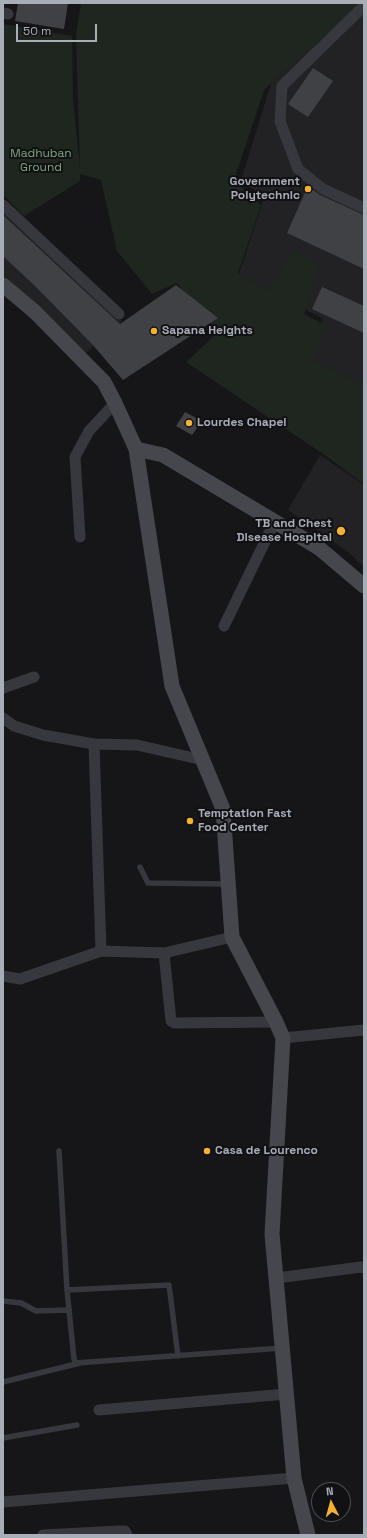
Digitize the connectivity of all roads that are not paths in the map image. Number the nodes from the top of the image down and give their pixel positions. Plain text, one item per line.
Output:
1 (364, 6) edge
2 (3, 206) edge
3 (364, 208) edge
4 (3, 285) edge
5 (119, 314) dead end
6 (115, 402) junction
7 (136, 449) junction
8 (274, 523) junction
9 (80, 537) dead end
10 (364, 586) edge
11 (224, 626) dead end
12 (34, 677) dead end
13 (3, 688) edge
14 (3, 718) edge
15 (94, 744) junction
16 (203, 760) junction
17 (140, 868) dead end
18 (228, 884) junction
19 (232, 937) junction
20 (101, 951) junction
21 (164, 954) junction
22 (3, 976) edge
23 (276, 1022) junction
24 (364, 1030) edge
25 (283, 1038) junction
26 (59, 1151) dead end
27 (364, 1268) edge
28 (277, 1278) junction
29 (67, 1290) junction
30 (3, 1301) edge
31 (69, 1310) junction
32 (283, 1348) junction
33 (178, 1356) junction
34 (80, 1363) junction
35 (3, 1382) edge
36 (287, 1394) junction
37 (99, 1410) dead end
38 (77, 1425) dead end
39 (3, 1438) edge
40 (294, 1478) junction
41 (3, 1502) edge
42 (43, 1535) edge
43 (127, 1535) edge
44 (308, 1535) edge

1 - 3 street
2 - 5 street
4 - 6 main road
6 - 7 main road
6 - 9 street
7 - 8 main road
7 - 16 main road
8 - 10 main road
8 - 11 street
12 - 13 street
14 - 15 street
15 - 16 street
15 - 20 street
16 - 18 main road
17 - 18 lane
18 - 19 main road
19 - 21 street
19 - 23 main road
20 - 21 street
20 - 22 street
21 - 23 street
23 - 25 main road
24 - 25 street
25 - 28 main road
26 - 29 lane
27 - 28 street
28 - 32 main road
29 - 31 lane
29 - 33 lane
30 - 31 lane
31 - 34 lane
32 - 33 lane
32 - 36 main road
33 - 34 lane
34 - 35 lane
36 - 37 street
36 - 40 main road
38 - 39 lane
40 - 41 street
40 - 44 main road
42 - 43 street

